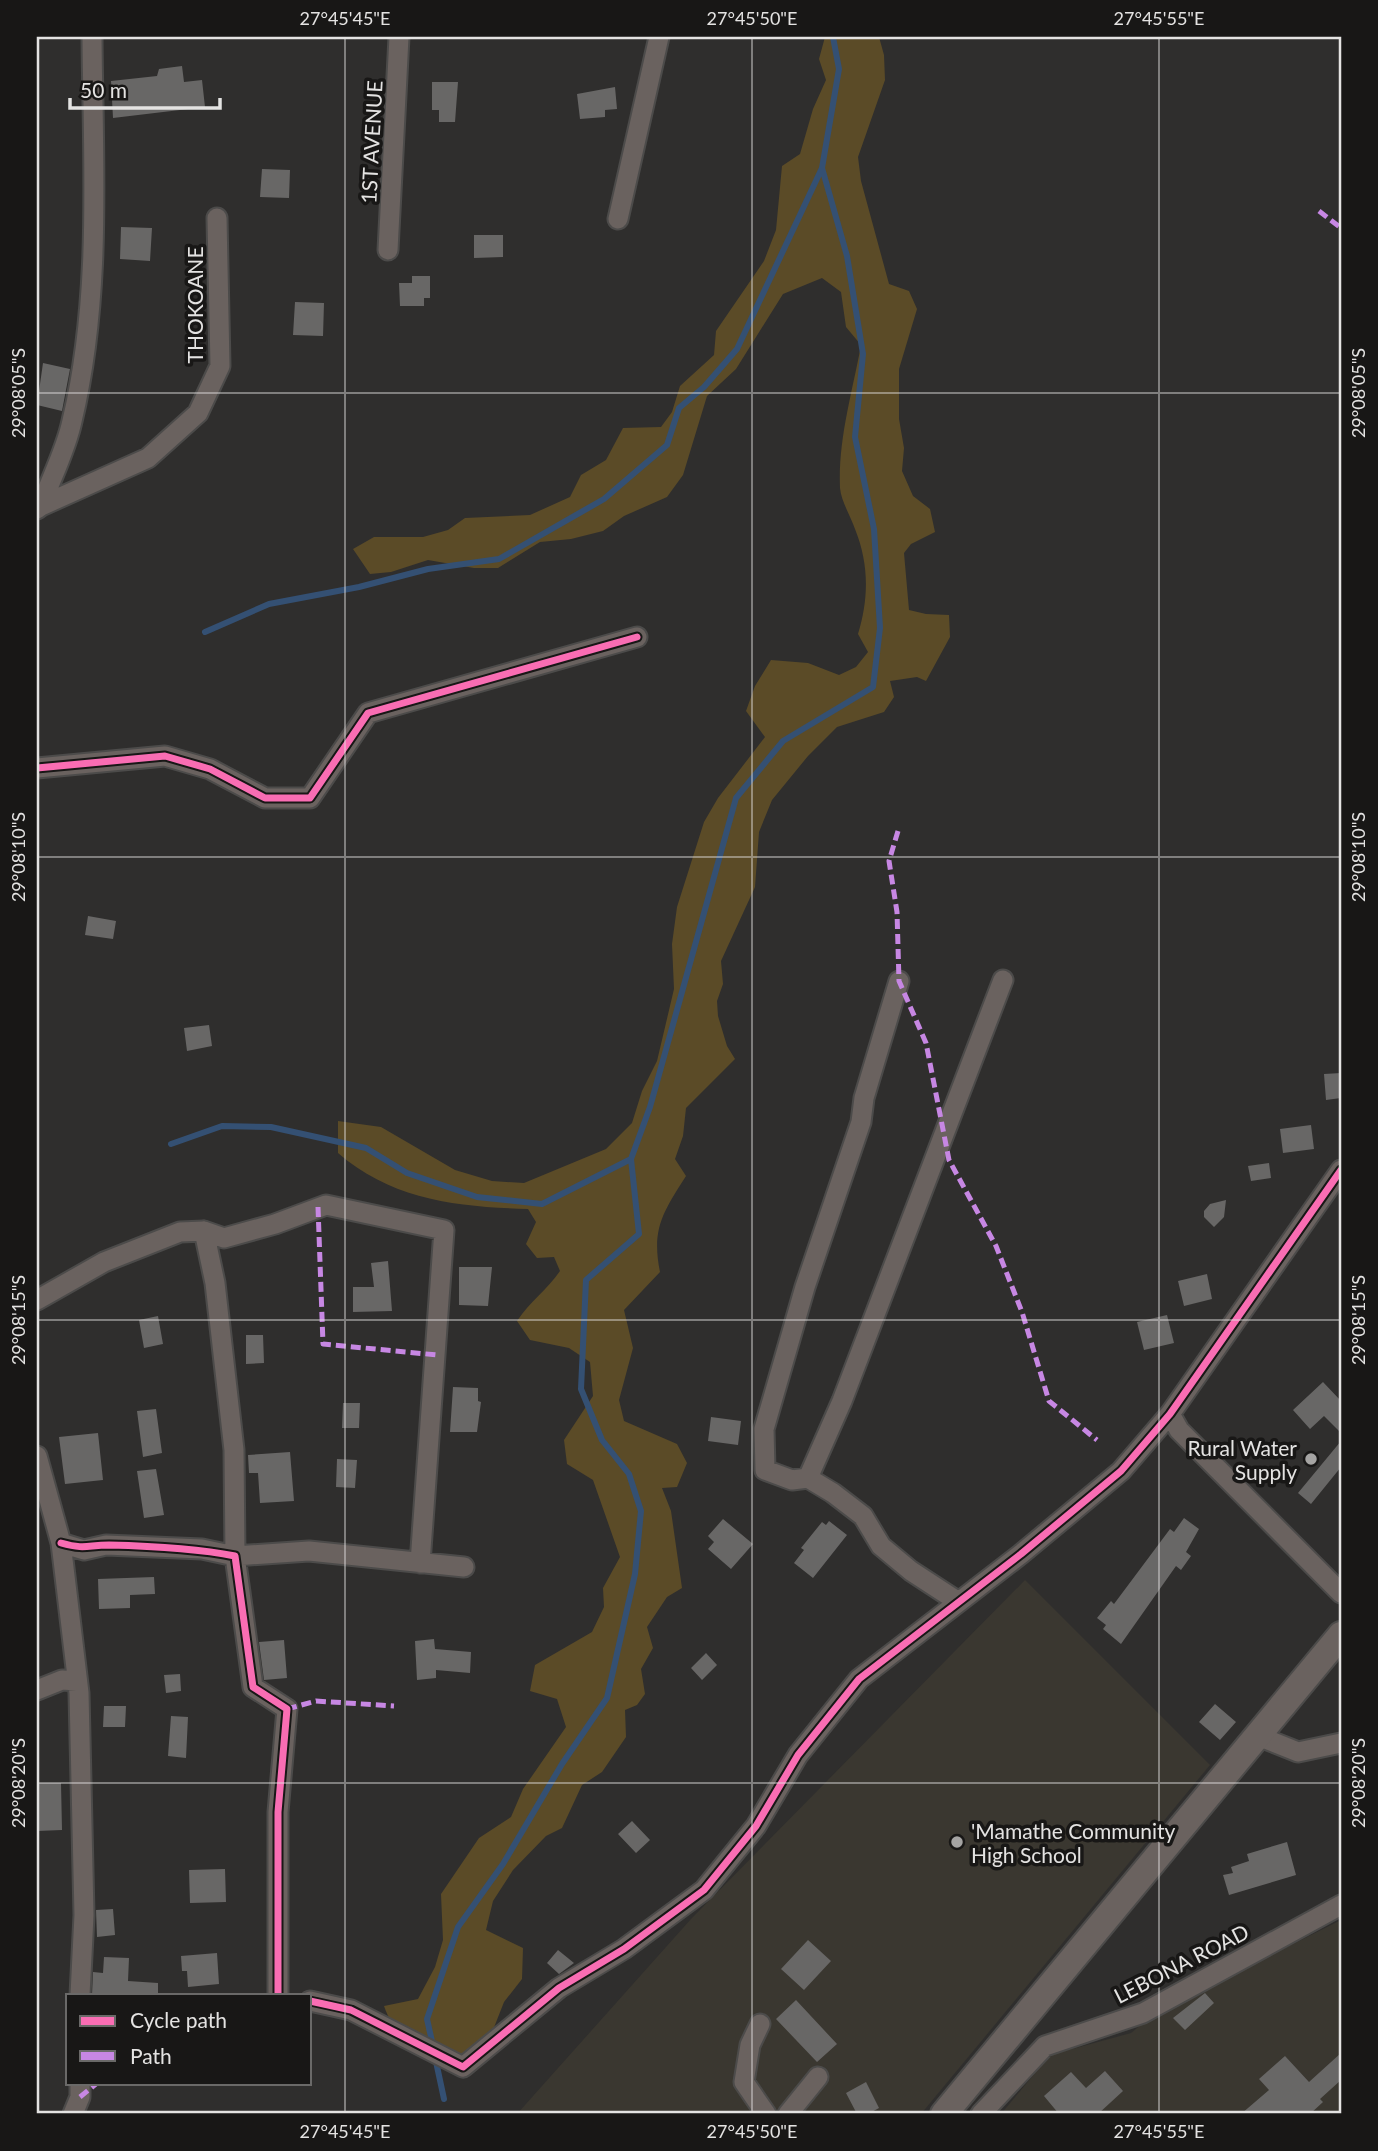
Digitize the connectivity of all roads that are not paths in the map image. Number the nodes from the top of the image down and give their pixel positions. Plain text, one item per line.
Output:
1 (92, 37) edge
2 (398, 37) edge
3 (659, 37) edge
4 (217, 218) dead end
5 (618, 219) dead end
6 (388, 250) dead end
7 (39, 507) edge
8 (637, 636) dead end
9 (37, 768) edge
10 (1003, 980) dead end
11 (900, 981) dead end
12 (1341, 1170) edge
13 (204, 1231) junction
14 (37, 1300) edge
15 (1170, 1414) junction
16 (37, 1456) edge
17 (808, 1478) junction
18 (61, 1544) junction
19 (235, 1556) junction
20 (419, 1563) junction
21 (464, 1567) dead end
22 (1341, 1593) edge
23 (957, 1601) junction
24 (1341, 1635) edge
25 (77, 1681) junction
26 (37, 1690) edge
27 (1258, 1736) junction
28 (1341, 1743) edge
29 (1341, 1905) edge
30 (80, 1994) edge
31 (278, 1994) edge
32 (312, 2001) edge
33 (760, 2024) dead end
34 (818, 2077) dead end
35 (80, 2084) edge
36 (74, 2114) edge
37 (766, 2114) edge
38 (788, 2114) edge
39 (944, 2114) edge
40 (981, 2114) edge

1 - 7 street
2 - 6 street, 1ST AVENUE
3 - 5 street
4 - 7 street, THOKOANE
8 - 9 street
10 - 17 street
11 - 17 street
12 - 15 street
13 - 14 street
13 - 19 street
13 - 20 street
15 - 22 street
15 - 23 street
16 - 18 street
17 - 23 street
18 - 19 street
18 - 25 street
19 - 20 street
19 - 31 street
20 - 21 street
23 - 32 street
24 - 27 main road
25 - 26 street
25 - 30 street
27 - 28 street
27 - 39 main road
29 - 40 street, LEBONA ROAD
33 - 37 street
34 - 38 street
35 - 36 street

